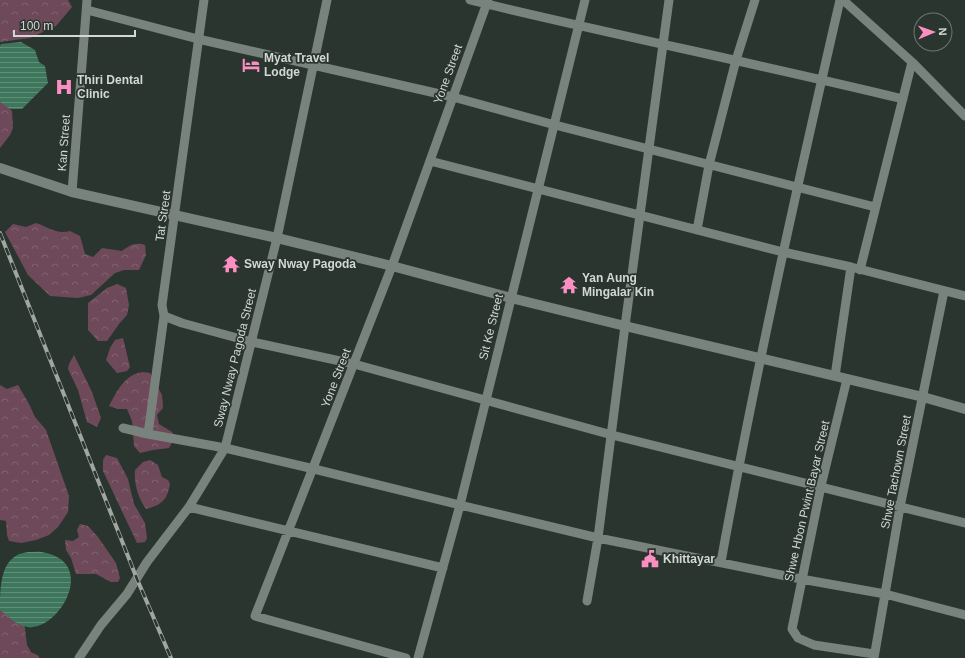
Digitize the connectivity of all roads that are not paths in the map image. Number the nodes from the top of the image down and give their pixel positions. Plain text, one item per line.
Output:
1 (87, 0) edge
2 (204, 0) edge
3 (327, 0) edge
4 (470, 0) edge
5 (585, 0) edge
6 (669, 0) edge
7 (755, 0) edge
8 (840, 0) edge
9 (843, 0) edge
10 (487, 2) edge
11 (86, 10) junction
12 (579, 25) junction
13 (198, 39) junction
14 (663, 45) junction
15 (736, 60) junction
16 (912, 62) junction
17 (314, 65) junction
18 (821, 79) junction
19 (453, 97) junction
20 (903, 99) junction
21 (965, 116) edge
22 (555, 125) junction
23 (649, 150) junction
24 (430, 161) junction
25 (709, 165) junction
26 (0, 168) edge
27 (797, 186) junction
28 (539, 189) junction
29 (72, 192) junction
30 (875, 207) junction
31 (176, 214) junction
32 (640, 215) junction
33 (697, 230) junction
34 (277, 238) junction
35 (783, 252) junction
36 (392, 266) junction
37 (855, 268) junction
38 (944, 291) junction
39 (965, 296) edge
40 (511, 298) junction
41 (164, 316) junction
42 (625, 326) junction
43 (252, 342) junction
44 (760, 358) junction
45 (354, 364) junction
46 (835, 376) junction
47 (847, 379) junction
48 (922, 397) junction
49 (486, 400) junction
50 (965, 409) edge
51 (123, 428) dead end
52 (148, 434) junction
53 (612, 435) junction
54 (225, 448) junction
55 (738, 466) junction
56 (314, 469) junction
57 (821, 486) junction
58 (460, 505) junction
59 (189, 507) junction
60 (900, 507) junction
61 (965, 523) edge
62 (289, 531) junction
63 (598, 538) junction
64 (721, 562) junction
65 (443, 568) junction
66 (801, 579) junction
67 (885, 594) junction
68 (587, 601) dead end
69 (965, 615) edge
70 (874, 656) edge
71 (79, 658) edge
72 (406, 658) edge
73 (418, 658) edge

1 - 11 street, Kan Street
2 - 13 street, Tat Street
3 - 17 street, Sway Nway Pagoda Street
4 - 10 street
5 - 12 street, Sit Ke Street
6 - 14 street
7 - 15 street
8 - 18 street
9 - 16 street
10 - 12 street
10 - 19 street, Yone Street
11 - 13 street
11 - 29 street, Kan Street
12 - 14 street
12 - 22 street, Sit Ke Street
13 - 17 street
13 - 31 street, Tat Street
14 - 15 street
14 - 23 street
15 - 18 street
15 - 25 street
16 - 20 street
16 - 21 street
17 - 19 street
17 - 34 street, Sway Nway Pagoda Street
18 - 20 street
18 - 27 street
19 - 22 street
19 - 24 street, Yone Street
20 - 30 street
22 - 23 street
22 - 28 street, Sit Ke Street
23 - 25 street
23 - 32 street
24 - 28 street
24 - 36 street, Yone Street
25 - 27 street
25 - 33 street
26 - 29 street
27 - 30 street
27 - 35 street
28 - 32 street
28 - 40 street, Sit Ke Street
29 - 31 street
30 - 37 street
31 - 34 street
31 - 41 street, Tat Street
32 - 33 street
32 - 42 street
33 - 35 street
34 - 36 street
34 - 43 street, Sway Nway Pagoda Street
35 - 37 street
35 - 44 street
36 - 40 street
36 - 45 street, Yone Street
37 - 38 street
37 - 46 street
38 - 39 street
38 - 48 street, Shwe Tachown Street
40 - 42 street
40 - 49 street, Sit Ke Street
41 - 43 street
41 - 52 street, Tat Street
42 - 44 street
42 - 53 street
43 - 45 street
43 - 54 street, Sway Nway Pagoda Street
44 - 46 street
44 - 55 street
45 - 49 street
45 - 56 street, Yone Street
46 - 47 street
47 - 48 street
47 - 57 street, Shwe Hbon Pwint Bayar Street
48 - 50 street
48 - 60 street, Shwe Tachown Street
49 - 53 street
49 - 58 street, Sit Ke Street
51 - 52 street
52 - 54 street
53 - 55 street
53 - 63 street
54 - 56 street
54 - 59 street, Sway Nway Pagoda Street
55 - 57 street
55 - 64 street
56 - 58 street
56 - 62 street, Yone Street
57 - 60 street
57 - 66 street, Shwe Hbon Pwint Bayar Street
58 - 63 street
58 - 65 street, Sit Ke Street
59 - 62 street
59 - 71 street, Sway Nway Pagoda Street
60 - 61 street
60 - 67 street, Shwe Tachown Street
62 - 65 street
62 - 72 street, Yone Street
63 - 64 street
63 - 68 street
64 - 66 street
65 - 73 street, Sit Ke Street
66 - 67 street
66 - 70 street, Shwe Hbon Pwint Bayar Street
67 - 69 street
67 - 70 street, Shwe Tachown Street

